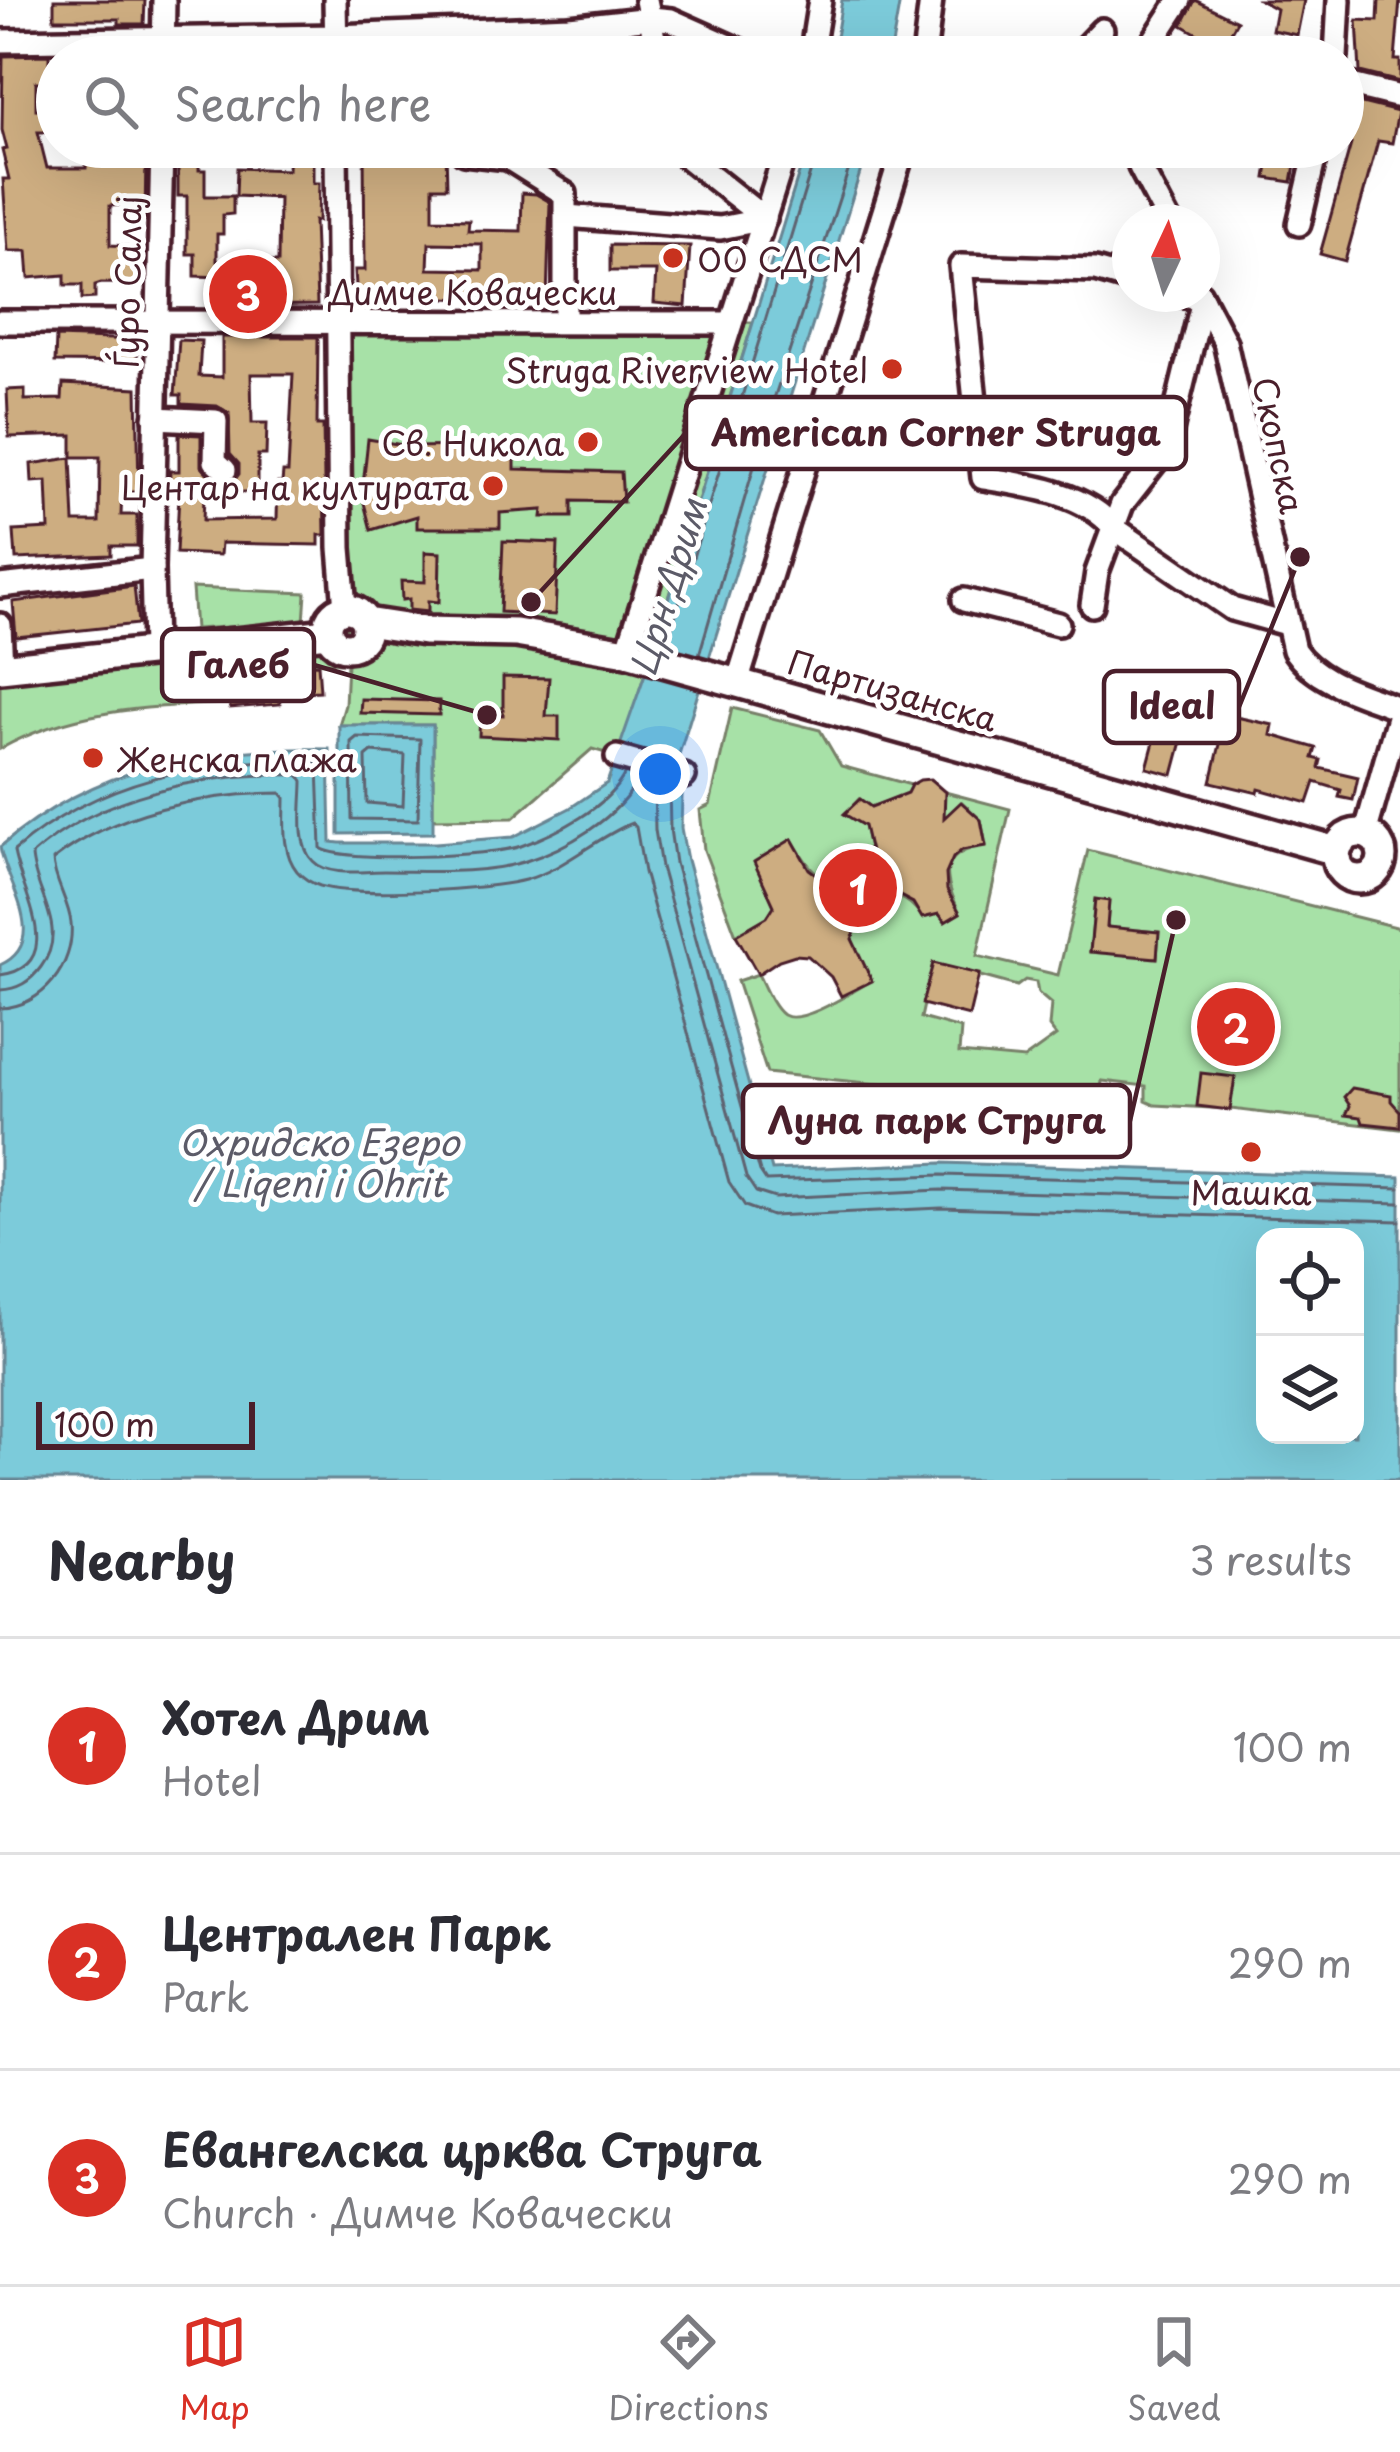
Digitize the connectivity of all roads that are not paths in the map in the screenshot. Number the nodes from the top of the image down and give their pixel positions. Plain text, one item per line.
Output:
1 (164, 0) edge
2 (335, 0) edge
3 (820, 0) edge
4 (931, 0) edge
5 (1180, 0) edge
6 (1339, 0) edge
7 (648, 9) edge
8 (570, 27) junction
9 (1102, 30) dead end
10 (163, 36) edge
11 (336, 36) edge
12 (459, 36) edge
13 (569, 36) edge
14 (707, 36) edge
15 (815, 36) edge
16 (927, 36) edge
17 (1096, 36) edge
18 (1157, 36) edge
19 (1337, 36) edge
20 (0, 41) edge
21 (36, 43) edge
22 (1364, 88) edge
23 (1400, 97) edge
24 (162, 168) edge
25 (336, 168) edge
26 (539, 168) edge
27 (701, 168) edge
28 (781, 168) edge
29 (897, 168) edge
30 (1141, 168) edge
31 (1312, 168) edge
32 (1160, 204) edge
33 (566, 216) junction
34 (765, 219) junction
35 (1299, 224) dead end
36 (1112, 275) edge
37 (1191, 312) edge
38 (1205, 312) edge
39 (0, 322) edge
40 (566, 322) junction
41 (731, 323) junction
42 (160, 324) junction
43 (337, 326) junction
44 (155, 418) junction
45 (225, 470) dead end
46 (1114, 528) junction
47 (152, 569) junction
48 (0, 586) edge
49 (964, 600) dead end
50 (1092, 604) dead end
51 (357, 624) junction
52 (1058, 624) dead end
53 (1286, 624) junction
54 (0, 625) edge
55 (154, 650) junction
56 (627, 652) junction
57 (1, 667) edge
58 (731, 681) junction
59 (1400, 710) edge
60 (617, 758) dead end
61 (684, 776) dead end
62 (1365, 834) junction
63 (1336, 851) junction
64 (1390, 866) edge

1 - 10 street
2 - 11 street
3 - 15 street
4 - 16 street
5 - 18 street
6 - 19 street
7 - 8 street
7 - 14 street
8 - 12 street
8 - 13 street
9 - 17 street
20 - 21 street
22 - 23 street
24 - 42 street, Ѓуро Салај
25 - 43 street
26 - 33 street
27 - 34 street
28 - 34 street
29 - 58 street
30 - 32 street
31 - 35 street
33 - 34 street
33 - 40 street
34 - 41 street
36 - 46 street
37 - 46 street
38 - 53 street, Скопска
39 - 42 street, Димче Ковачески
40 - 41 street, Димче Ковачески
40 - 43 street, Димче Ковачески
41 - 56 street
42 - 43 street, Димче Ковачески
42 - 44 street, Ѓуро Салај
43 - 51 street
44 - 45 street
44 - 47 street, Ѓуро Салај
46 - 50 street
46 - 53 street
47 - 48 street
47 - 55 street, Ѓуро Салај
49 - 52 street
51 - 55 main road
51 - 56 main road, Партизанска
53 - 59 street, Скопска
54 - 57 street
55 - 57 main road
56 - 58 main road, Партизанска
58 - 63 main road, Партизанска
59 - 62 street
60 - 61 street
62 - 63 main road
62 - 64 main road, Партизанска
63 - 64 main road, Партизанска

